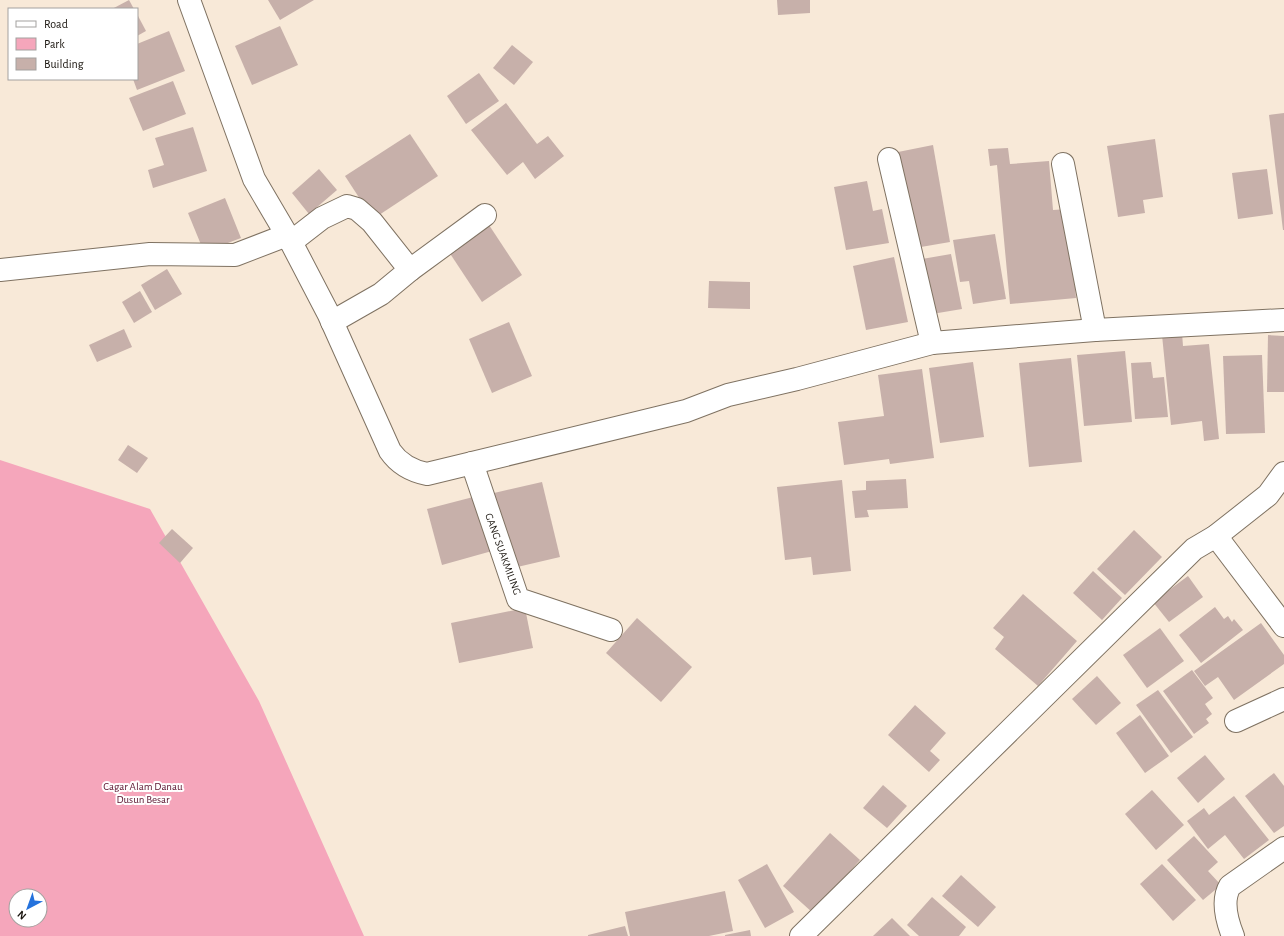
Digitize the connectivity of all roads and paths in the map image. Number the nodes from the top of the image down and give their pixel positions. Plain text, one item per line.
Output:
1 (191, 1) edge
2 (889, 159) dead end
3 (1063, 164) dead end
4 (486, 215) dead end
5 (289, 238) junction
6 (0, 270) edge
7 (410, 270) junction
8 (1284, 320) edge
9 (332, 322) junction
10 (1095, 330) junction
11 (932, 342) junction
12 (472, 463) junction
13 (1284, 473) edge
14 (1216, 536) junction
15 (1284, 626) edge
16 (611, 630) dead end
17 (1284, 699) edge
18 (1236, 721) dead end
19 (1284, 848) edge
20 (802, 936) edge
21 (1232, 936) edge

1 - 5 street
2 - 11 street
3 - 10 street
4 - 7 street
5 - 6 street
5 - 7 street
5 - 9 street
7 - 9 street
8 - 10 street
9 - 12 street
10 - 11 street
11 - 12 street
12 - 16 street, GANG SUAKMILING
13 - 14 street
14 - 15 street
14 - 20 street
17 - 18 street
19 - 21 street

